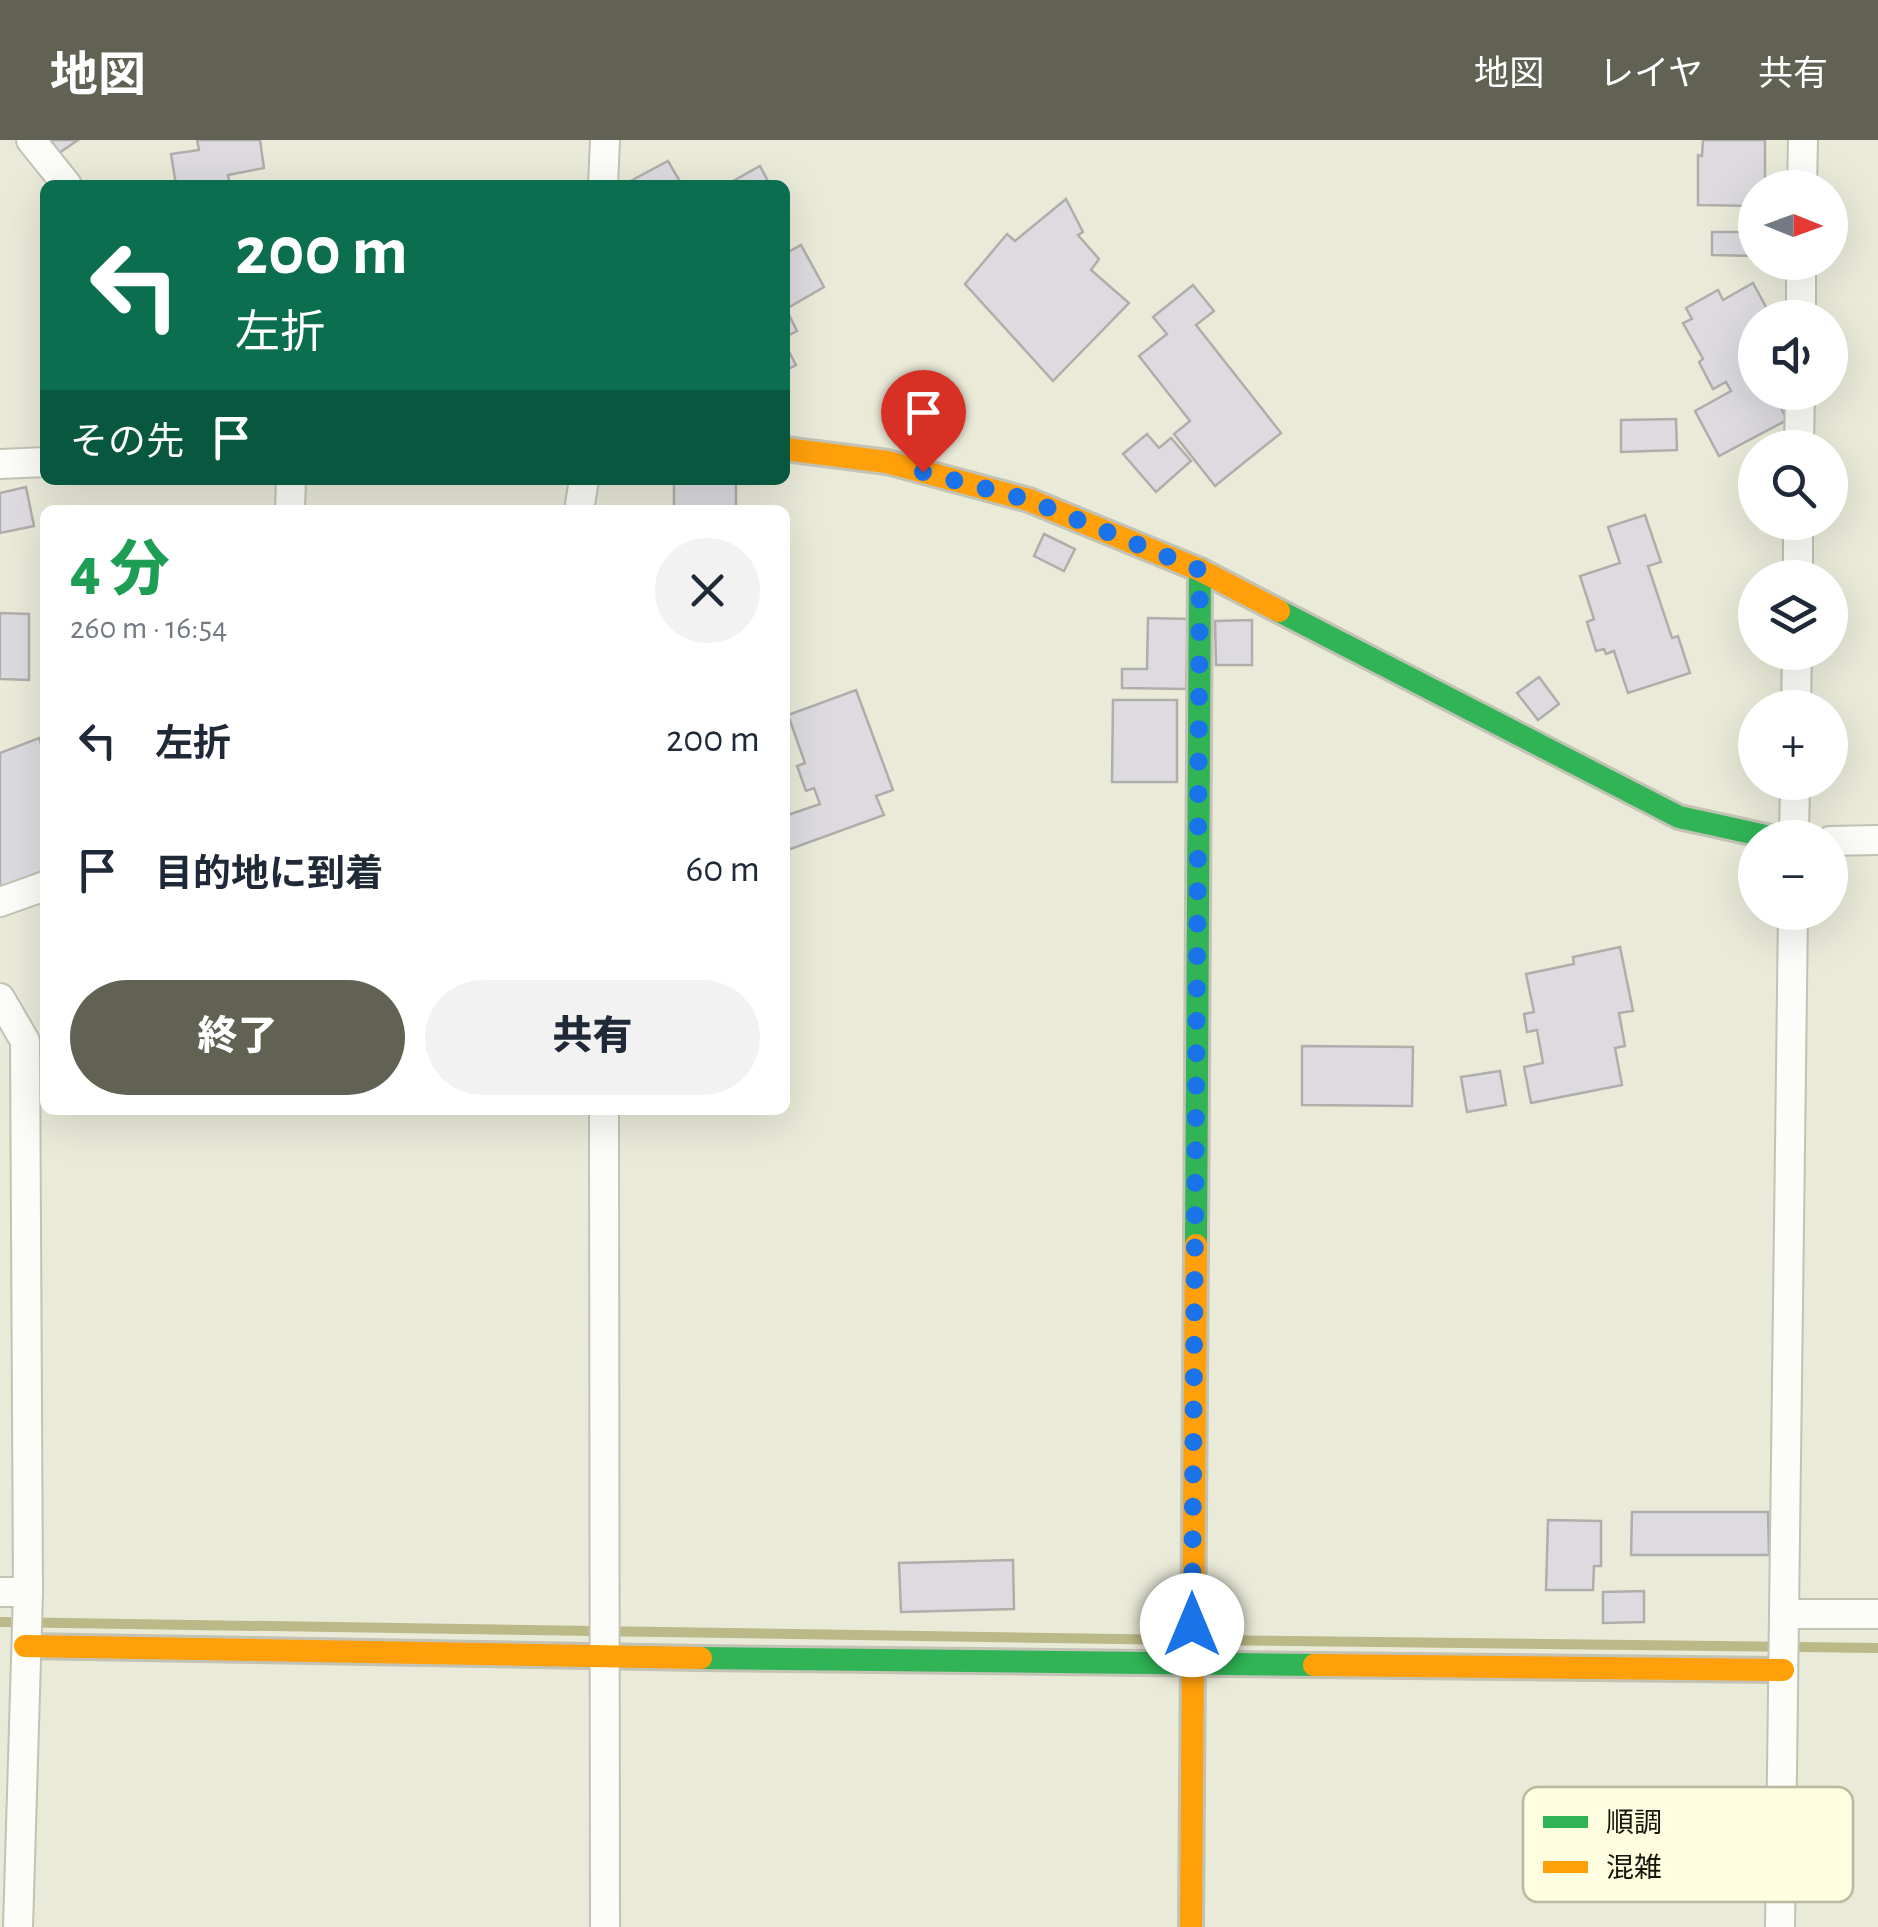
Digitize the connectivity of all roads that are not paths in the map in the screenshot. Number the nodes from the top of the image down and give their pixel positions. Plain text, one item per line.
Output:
1 (31, 140) edge
2 (606, 140) edge
3 (1803, 140) edge
4 (1802, 170) edge
5 (63, 180) edge
6 (603, 180) edge
7 (790, 450) edge
8 (40, 462) edge
9 (0, 464) edge
10 (1200, 570) junction
11 (1738, 830) edge
12 (1878, 840) edge
13 (1848, 841) edge
14 (40, 888) edge
15 (0, 902) edge
16 (1793, 930) edge
17 (0, 998) edge
18 (12, 1040) edge
19 (604, 1115) edge
20 (14, 1592) edge
21 (1784, 1614) junction
22 (1878, 1614) edge
23 (25, 1646) junction
24 (605, 1658) junction
25 (1192, 1664) junction
26 (1783, 1670) junction
27 (1782, 1787) edge
28 (1780, 1902) edge
29 (18, 1927) edge
30 (605, 1927) edge
31 (1191, 1927) edge
32 (1780, 1927) edge

1 - 5 street
2 - 6 street
3 - 4 street
7 - 10 street
8 - 9 street
10 - 11 street
10 - 25 street
12 - 13 street
14 - 15 street
16 - 21 street
17 - 18 street
18 - 20 street
19 - 24 street
20 - 23 street
21 - 22 street
21 - 26 street
23 - 24 street
23 - 29 street
24 - 25 street
24 - 30 street
25 - 26 street
25 - 31 street
26 - 27 street
28 - 32 street

